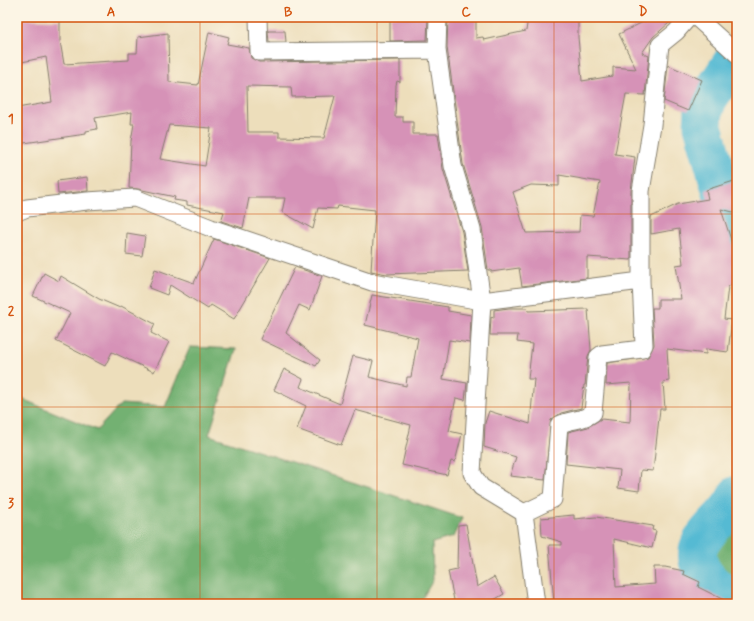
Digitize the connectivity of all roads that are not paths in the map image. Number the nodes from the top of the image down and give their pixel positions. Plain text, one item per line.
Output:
1 (258, 17) edge
2 (438, 17) edge
3 (689, 17) edge
4 (696, 17) edge
5 (437, 50) junction
6 (737, 54) edge
7 (17, 212) edge
8 (641, 281) junction
9 (482, 301) junction
10 (524, 513) junction
11 (536, 604) edge

1 - 5 street
2 - 5 street
3 - 8 street
4 - 6 street
5 - 9 street
7 - 9 street
8 - 9 street
8 - 10 street
9 - 10 street
10 - 11 street

